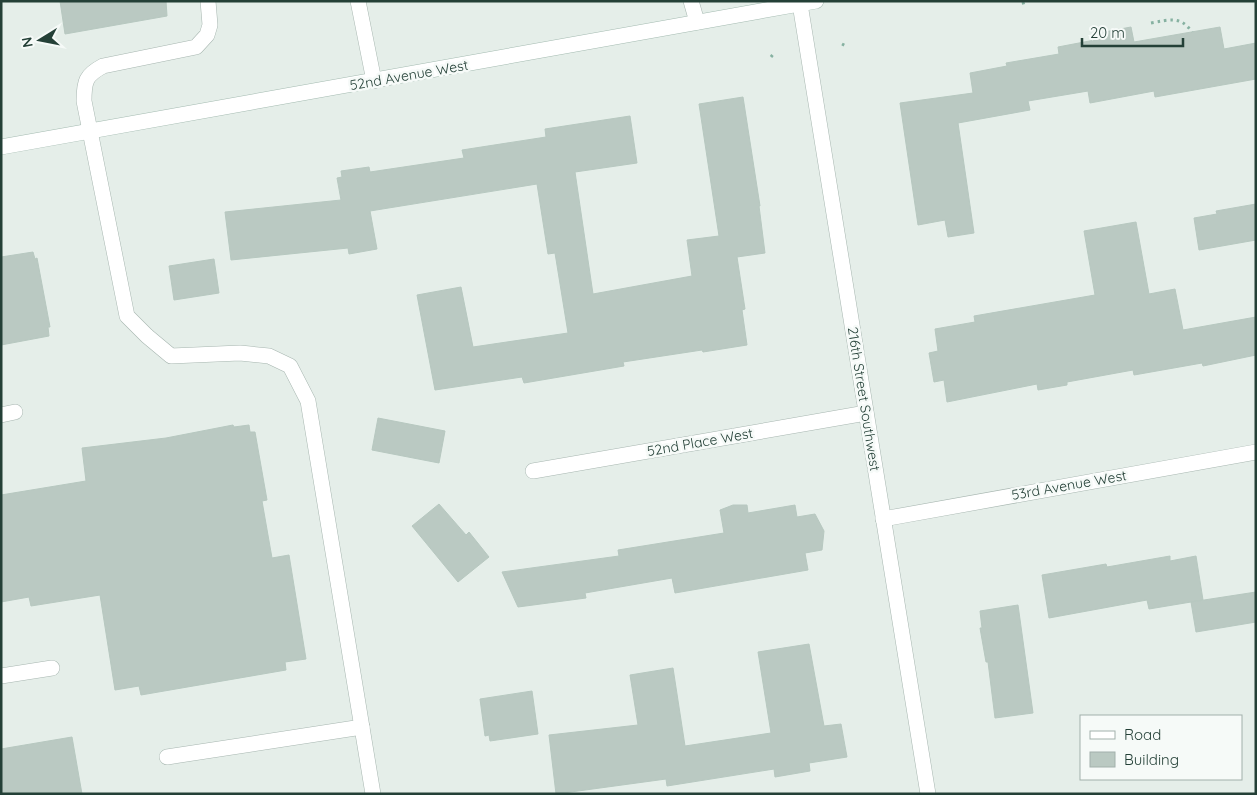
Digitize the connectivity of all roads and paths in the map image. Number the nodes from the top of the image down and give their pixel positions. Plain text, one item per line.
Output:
1 (208, 1) edge
2 (358, 1) edge
3 (691, 1) edge
4 (816, 1) edge
5 (800, 4) junction
6 (697, 22) junction
7 (1151, 23) dead end
8 (1192, 32) dead end
9 (774, 53) dead end
10 (771, 57) dead end
11 (374, 81) junction
12 (91, 131) junction
13 (1, 147) edge
14 (866, 413) junction
15 (1256, 452) edge
16 (533, 471) dead end
17 (883, 519) junction
18 (52, 668) dead end
19 (1, 676) edge
20 (362, 726) junction
21 (167, 757) dead end
22 (373, 794) edge
23 (928, 794) edge

1 - 12 street
2 - 11 street
3 - 6 street
4 - 5 street, 52nd Avenue West
5 - 6 street, 52nd Avenue West
5 - 14 street, 216th Street Southwest
6 - 11 street, 52nd Avenue West
7 - 8 path
9 - 10 path
11 - 12 street, 52nd Avenue West
12 - 13 street, 52nd Avenue West
12 - 20 street
14 - 16 street, 52nd Place West
14 - 17 street, 216th Street Southwest
15 - 17 street, 53rd Avenue West
17 - 23 street, 216th Street Southwest
18 - 19 street
20 - 21 street
20 - 22 street

